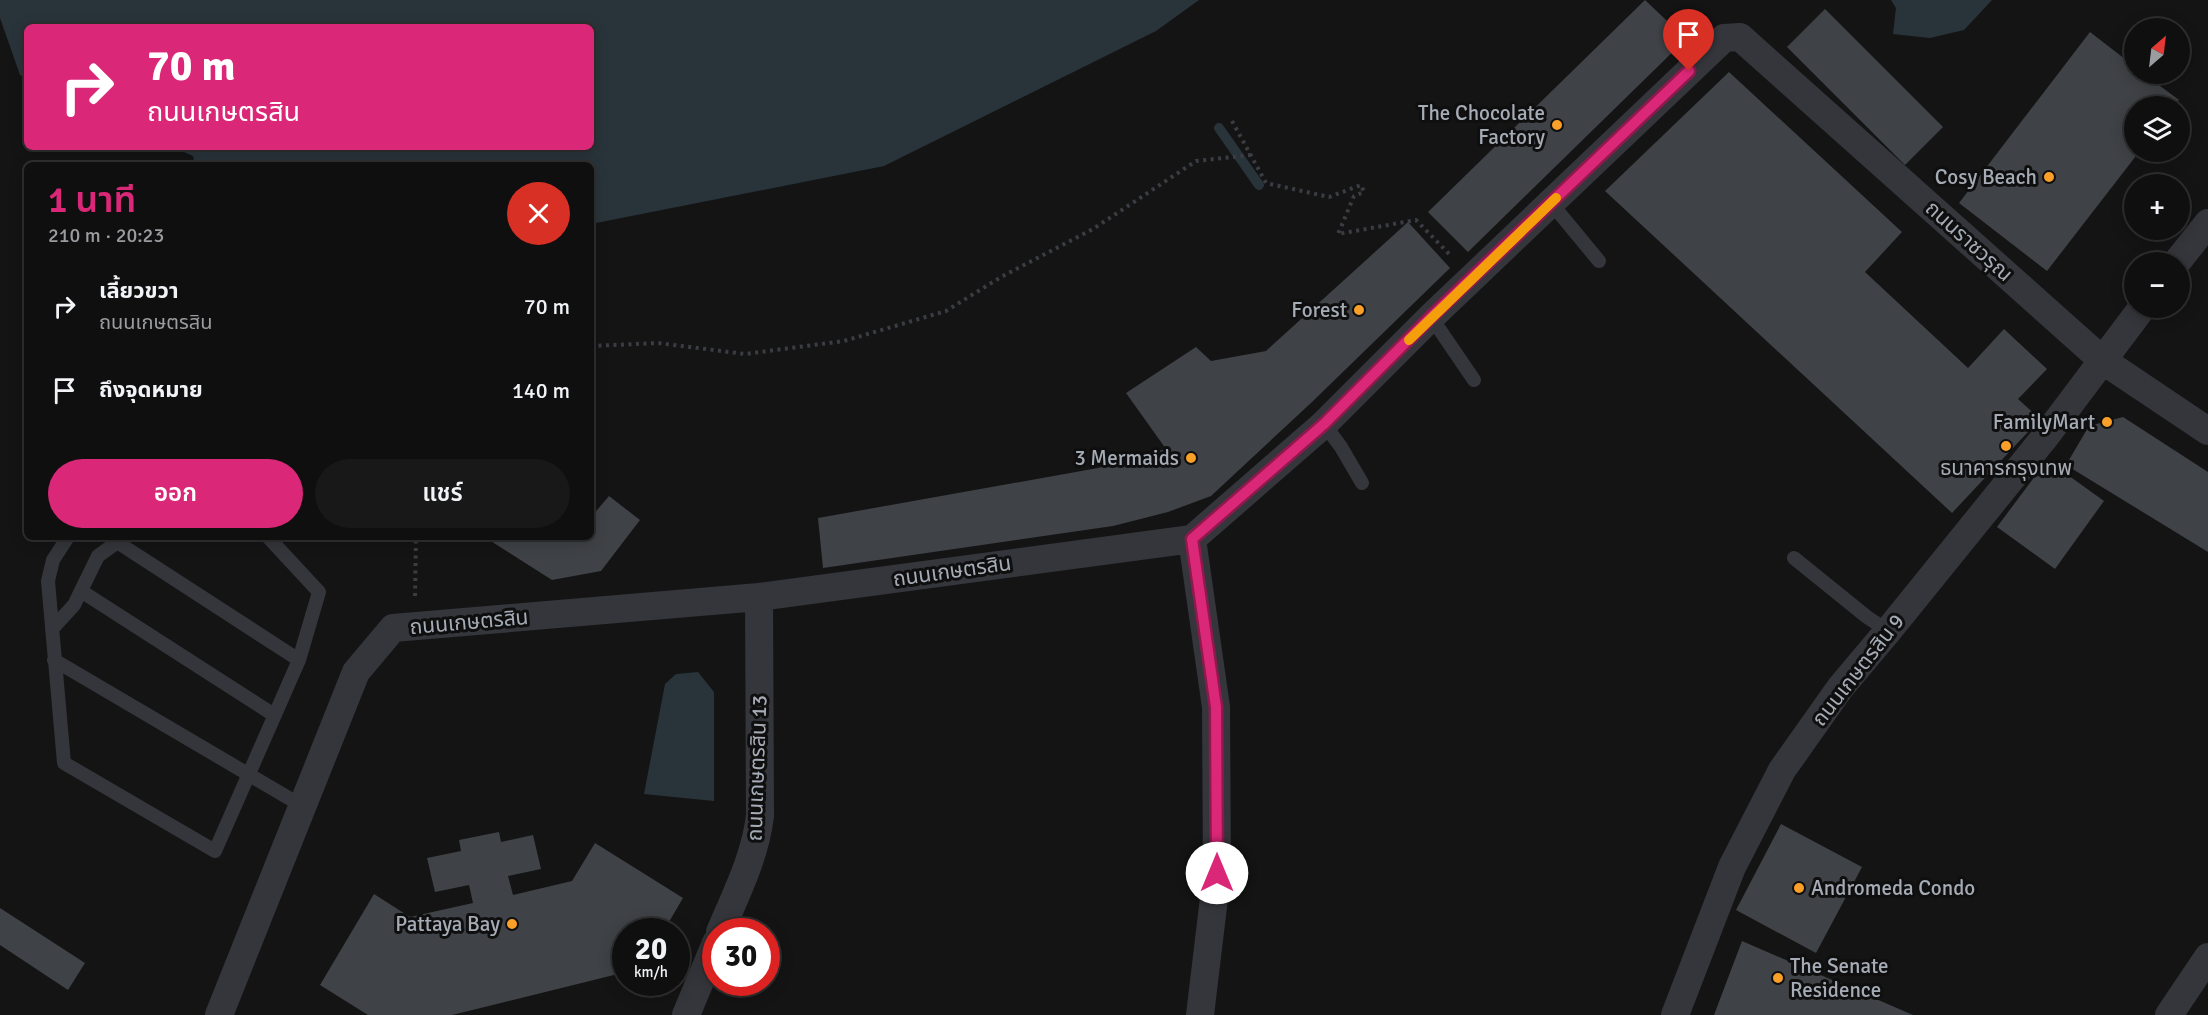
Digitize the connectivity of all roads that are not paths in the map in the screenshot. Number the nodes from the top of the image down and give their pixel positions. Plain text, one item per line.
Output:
1 (1551, 203) junction
2 (2208, 222) edge
3 (2185, 252) edge
4 (1599, 261) dead end
5 (1431, 317) junction
6 (2134, 318) edge
7 (2102, 360) junction
8 (1474, 380) dead end
9 (1324, 424) junction
10 (2208, 431) edge
11 (1362, 483) dead end
12 (1192, 539) junction
13 (66, 540) edge
14 (121, 540) edge
15 (123, 540) edge
16 (271, 540) edge
17 (1794, 558) dead end
18 (81, 591) junction
19 (759, 597) junction
20 (52, 629) junction
21 (1888, 631) junction
22 (54, 660) junction
23 (299, 660) junction
24 (274, 716) junction
25 (248, 775) junction
26 (304, 807) junction
27 (726, 918) edge
28 (2208, 957) edge
29 (702, 977) edge
30 (219, 1015) edge
31 (686, 1015) edge
32 (1200, 1015) edge
33 (1675, 1015) edge
34 (2169, 1015) edge

1 - 4 lane
1 - 5 street
1 - 7 street, ถนนราชวรุณ
2 - 3 street
5 - 8 lane
5 - 9 street
6 - 7 street, ถนนเกษตรสิน 9
7 - 10 street, ถนนราชวรุณ
7 - 21 street, ถนนเกษตรสิน 9
9 - 11 lane
9 - 12 street
12 - 19 street, ถนนเกษตรสิน
12 - 32 street
13 - 20 lane
14 - 18 lane
15 - 23 lane
16 - 23 lane
17 - 21 lane
18 - 20 lane
18 - 24 lane
19 - 26 street, ถนนเกษตรสิน
19 - 27 street, ถนนเกษตรสิน 13
20 - 22 lane
21 - 33 street, ถนนเกษตรสิน 9
22 - 25 lane
22 - 25 lane
23 - 24 lane
24 - 25 lane
25 - 26 lane
26 - 30 street, ถนนเกษตรสิน
28 - 34 street
29 - 31 street

